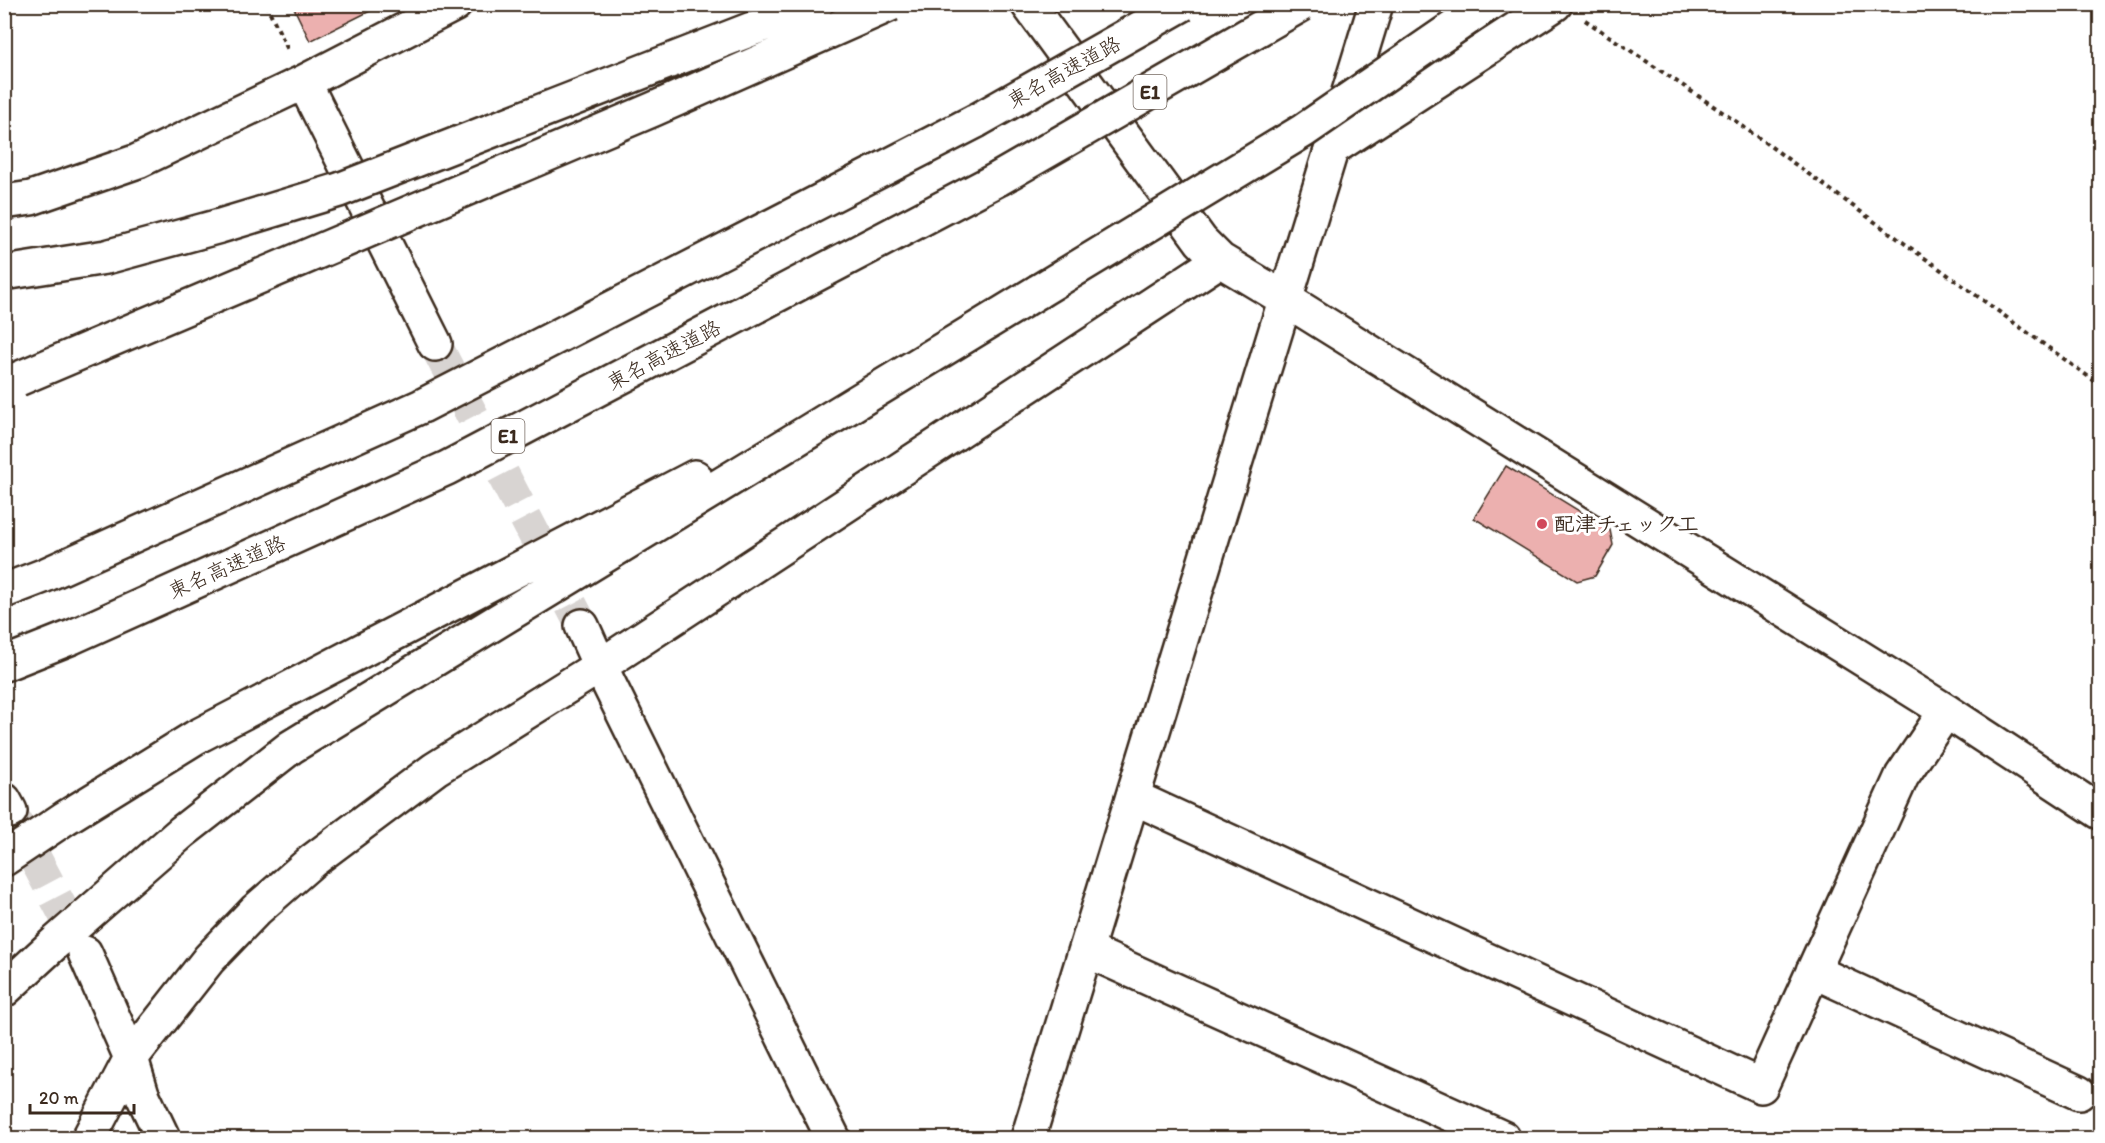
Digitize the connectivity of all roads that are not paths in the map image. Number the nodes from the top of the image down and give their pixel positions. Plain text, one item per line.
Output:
1 (455, 4) edge
2 (816, 4) edge
3 (891, 4) edge
4 (1028, 4) edge
5 (1183, 4) edge
6 (1302, 4) edge
7 (1376, 4) edge
8 (1488, 4) edge
9 (1568, 11) edge
10 (304, 82) junction
11 (1333, 148) junction
12 (4, 202) edge
13 (1220, 261) junction
14 (4, 273) edge
15 (1285, 298) junction
16 (960, 339) junction
17 (435, 344) tunnel mouth
18 (4, 387) edge
19 (4, 591) edge
20 (582, 626) tunnel mouth
21 (4, 664) edge
22 (600, 666) junction
23 (1946, 711) junction
24 (1133, 797) junction
25 (2100, 812) edge
26 (4, 859) edge
27 (1086, 950) junction
28 (85, 953) tunnel mouth
29 (1813, 971) junction
30 (4, 990) edge
31 (131, 1059) junction
32 (2079, 1093) dead end
33 (89, 1138) edge
34 (164, 1138) edge
35 (833, 1138) edge
36 (1028, 1138) edge
37 (1503, 1138) edge

1 - 10 main road
2 - 14 main road, bridge
3 - 18 main road, bridge
4 - 13 main road
5 - 19 main road, 東名高速道路, bridge
6 - 21 main road, 東名高速道路 / E1, bridge
7 - 11 main road
8 - 16 main road, bridge
9 - 11 main road
10 - 12 main road
10 - 17 main road
11 - 15 main road
13 - 15 main road
13 - 22 main road
15 - 23 main road
15 - 24 main road
16 - 26 main road
16 - 30 main road
20 - 22 main road
22 - 31 main road
22 - 35 main road
23 - 25 main road
23 - 29 main road
24 - 27 main road
24 - 29 main road
27 - 36 main road
27 - 37 main road
28 - 31 main road
29 - 32 main road
31 - 33 main road
31 - 34 main road

